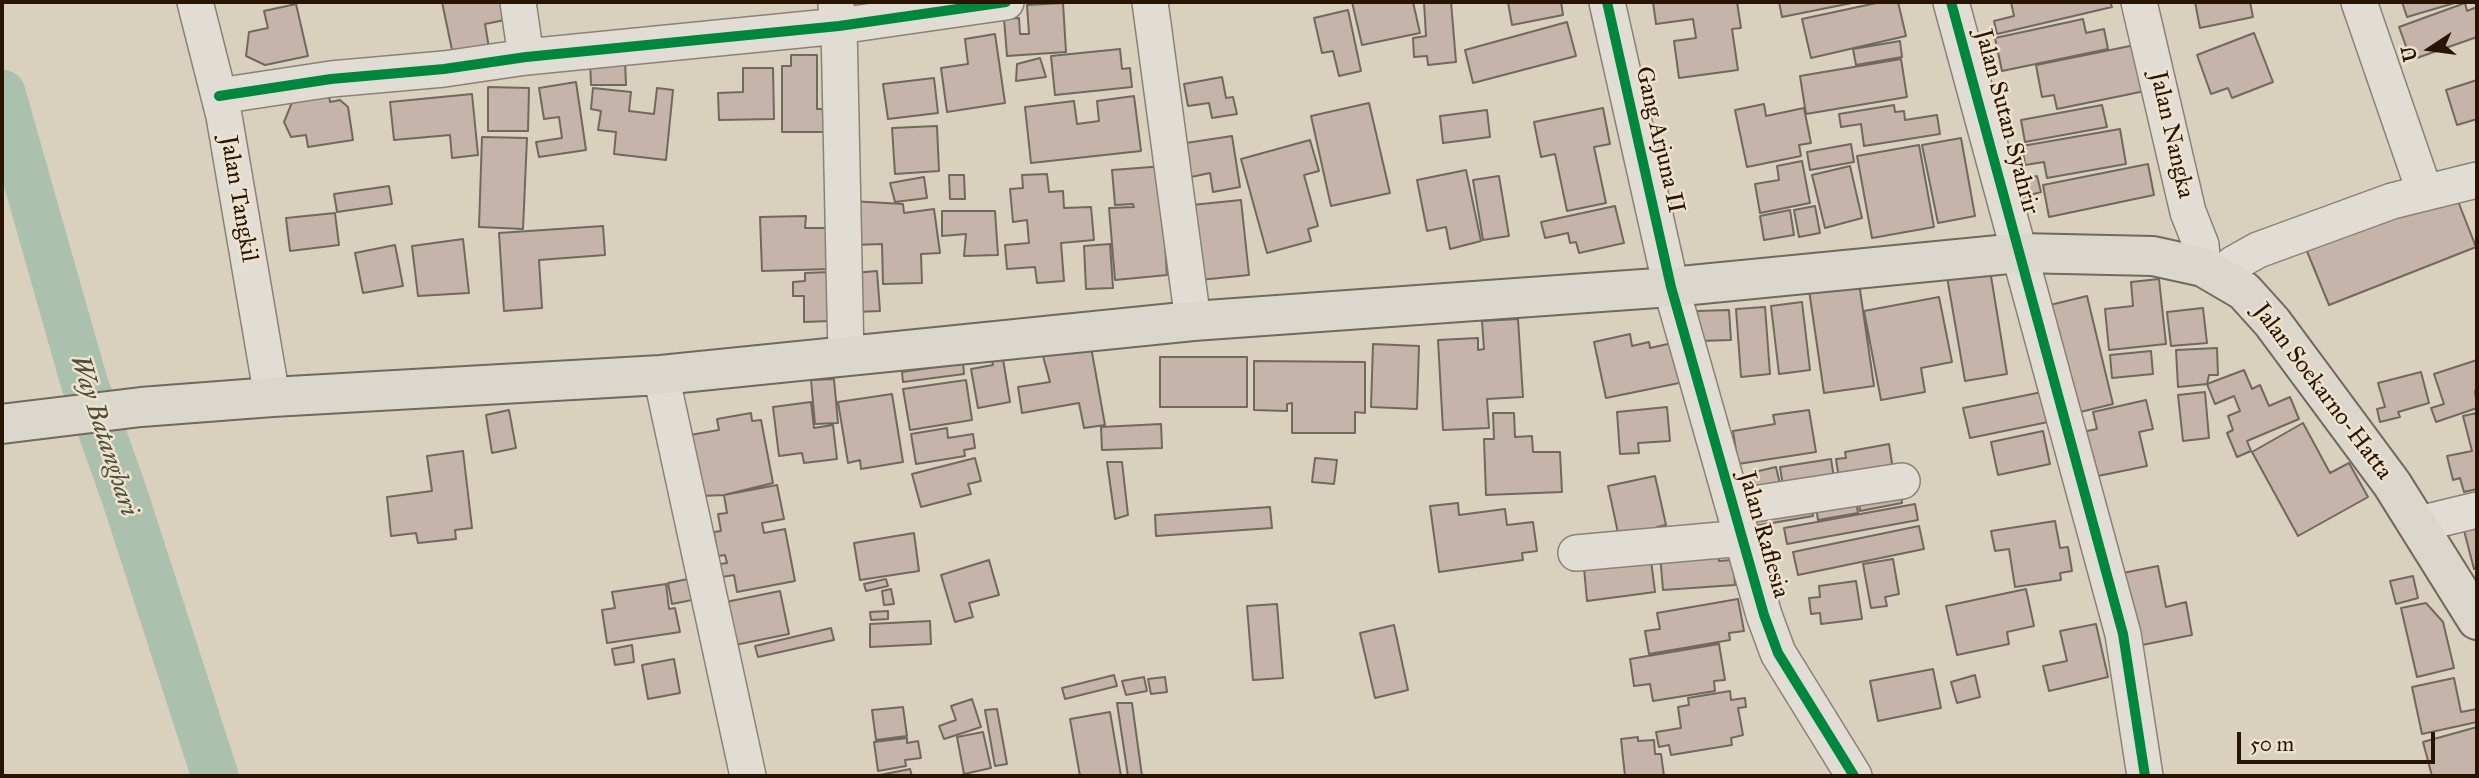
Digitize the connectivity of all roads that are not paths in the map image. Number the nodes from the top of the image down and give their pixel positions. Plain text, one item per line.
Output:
1 (195, 2) edge
2 (518, 2) edge
3 (1006, 2) edge
4 (1150, 2) edge
5 (1606, 2) edge
6 (1951, 2) edge
7 (2140, 2) edge
8 (2359, 2) edge
9 (837, 14) edge
10 (526, 57) junction
11 (219, 96) junction
12 (2477, 180) edge
13 (2424, 193) junction
14 (2020, 254) junction
15 (2213, 272) junction
16 (1671, 287) junction
17 (1192, 321) junction
18 (846, 357) junction
19 (661, 375) junction
20 (272, 397) junction
21 (19, 423) edge
22 (1902, 481) dead end
23 (2477, 510) edge
24 (1738, 522) junction
25 (2419, 524) junction
26 (1576, 553) dead end
27 (2477, 620) edge
28 (748, 776) edge
29 (1854, 776) edge
30 (2146, 776) edge

1 - 11 street, Jalan Tangkil
2 - 10 street
3 - 9 street
4 - 17 street
5 - 16 street, Gang Arjuna II
6 - 14 street, Jalan Sutan Syahrir
7 - 15 street, Jalan Nangka
8 - 13 street
9 - 10 street
9 - 18 street
10 - 11 street
11 - 20 street, Jalan Tangkil
12 - 13 street
13 - 15 street
14 - 15 main road, Jalan Soekarno-Hatta
14 - 16 main road, Jalan Soekarno-Hatta
14 - 30 street, Jalan Sutan Syahrir
15 - 25 main road, Jalan Soekarno-Hatta
16 - 17 main road, Jalan Soekarno-Hatta
16 - 24 street, Jalan Raflesia
17 - 18 main road, Jalan Soekarno-Hatta
18 - 19 main road, Jalan Soekarno-Hatta
19 - 20 main road, Jalan Soekarno-Hatta
19 - 28 street
20 - 21 main road, Jalan Soekarno-Hatta
22 - 24 street
23 - 25 street
24 - 26 street
24 - 29 street, Jalan Raflesia
25 - 27 main road, Jalan Soekarno-Hatta

